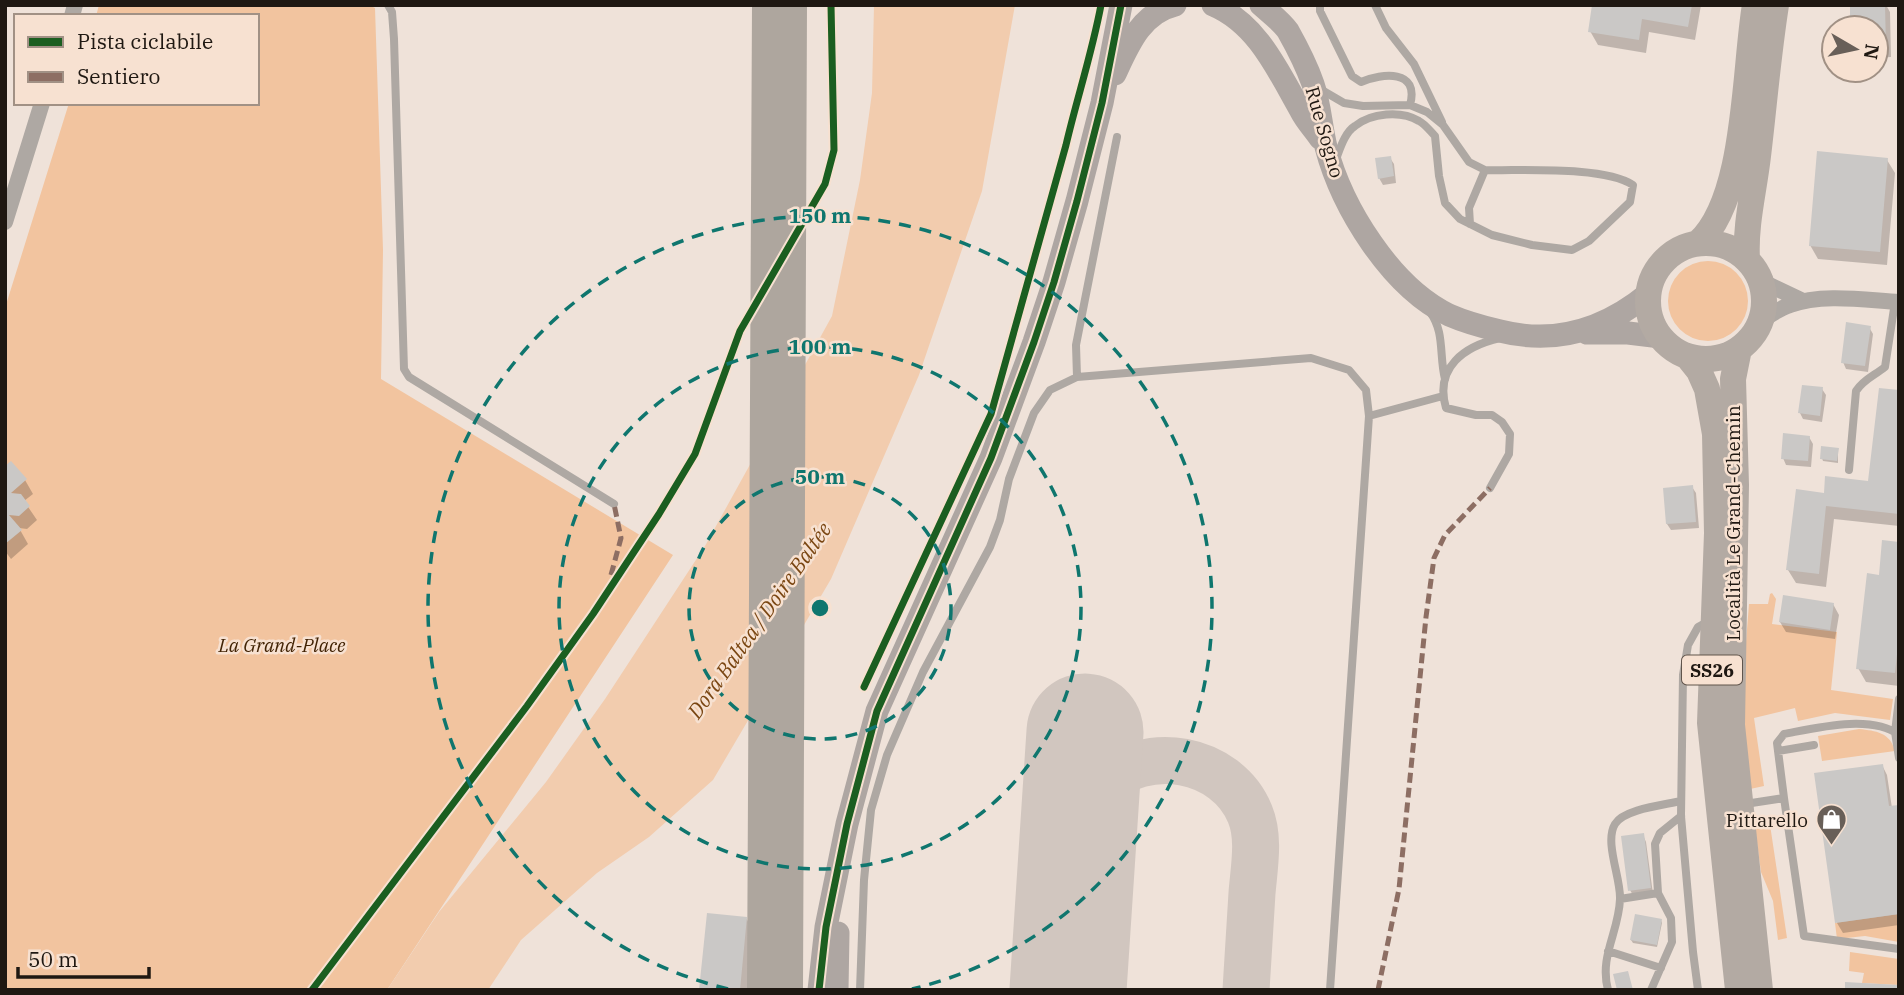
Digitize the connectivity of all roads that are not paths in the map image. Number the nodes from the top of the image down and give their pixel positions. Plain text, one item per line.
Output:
1 (388, 5) edge
2 (1110, 5) edge
3 (1121, 5) edge
4 (1175, 5) edge
5 (1213, 5) edge
6 (1243, 5) edge
7 (1261, 5) edge
8 (1320, 5) edge
9 (1375, 5) edge
10 (1755, 5) edge
11 (1776, 5) edge
12 (779, 13) edge
13 (1313, 84) junction
14 (1102, 103) junction
15 (41, 105) edge
16 (1409, 105) junction
17 (1443, 125) junction
18 (1117, 137) dead end
19 (1326, 149) junction
20 (1087, 159) junction
21 (1485, 170) junction
22 (5, 222) edge
23 (1470, 224) junction
24 (1698, 243) junction
25 (1747, 259) junction
26 (1761, 281) junction
27 (1416, 294) junction
28 (1648, 294) junction
29 (1803, 301) junction
30 (1897, 302) edge
31 (1761, 321) junction
32 (1573, 333) junction
33 (1515, 335) junction
34 (1661, 337) junction
35 (1739, 349) junction
36 (1687, 356) junction
37 (1077, 377) junction
38 (1445, 379) junction
39 (1443, 396) junction
40 (1369, 416) junction
41 (1849, 470) dead end
42 (1490, 488) dead end
43 (614, 503) dead end
44 (1714, 618) junction
45 (1899, 699) edge
46 (1897, 733) edge
47 (1814, 745) dead end
48 (1778, 751) junction
49 (1899, 758) edge
50 (1784, 797) junction
51 (1681, 801) junction
52 (1739, 805) junction
53 (1681, 817) junction
54 (838, 867) junction
55 (1748, 884) junction
56 (1658, 893) junction
57 (1620, 899) junction
58 (1899, 949) edge
59 (1608, 950) junction
60 (1661, 968) junction
61 (762, 990) edge
62 (788, 990) edge
63 (819, 990) edge
64 (837, 990) edge
65 (860, 990) edge
66 (1330, 990) edge
67 (1608, 990) edge
68 (1651, 990) edge
69 (1698, 990) edge
70 (1738, 990) edge
71 (1760, 990) edge
72 (1773, 990) edge

1 - 43 lane
2 - 20 street
3 - 14 street
4 - 14 street
5 - 19 street
6 - 19 street, Rue Sogno
7 - 13 street, Rue Sogno
8 - 16 lane
9 - 17 lane
10 - 24 main road
11 - 25 main road
12 - 61 highway
12 - 62 highway
13 - 16 lane
13 - 19 street, Rue Sogno
14 - 20 street
15 - 22 street
16 - 17 lane
17 - 21 lane
18 - 37 lane
19 - 23 lane
19 - 27 street, Rue Sogno
20 - 54 street
21 - 23 lane
21 - 23 lane
24 - 25 main road
24 - 28 main road
25 - 26 main road
26 - 29 street
26 - 31 main road
27 - 33 street, Rue Sogno
27 - 38 lane
28 - 32 street, Rue Sogno
28 - 34 main road
29 - 30 street
29 - 31 street
30 - 41 lane
31 - 35 main road, Località Le Grand-Chemin
32 - 33 street, Rue Sogno
32 - 34 street, Rue Sogno
33 - 38 lane
34 - 36 main road, Località Le Grand-Chemin
35 - 36 main road
35 - 52 main road, Località Le Grand-Chemin / SS26
36 - 44 main road, Località Le Grand-Chemin / SS26
37 - 40 lane
37 - 65 lane
38 - 39 lane
39 - 40 lane
39 - 42 lane
40 - 66 lane
44 - 51 lane
44 - 70 main road, Località Le Grand-Chemin / SS26
45 - 46 lane
46 - 48 lane
46 - 49 lane
47 - 48 lane
48 - 50 lane
50 - 52 lane
50 - 58 lane
51 - 53 lane
51 - 57 lane
52 - 55 main road, Località Le Grand-Chemin / SS26
53 - 56 lane
53 - 69 lane
54 - 63 street
54 - 64 street
55 - 71 main road, Località Le Grand-Chemin / SS26
55 - 72 street
56 - 57 lane
56 - 60 lane
57 - 59 lane
59 - 60 lane
59 - 67 lane
60 - 68 lane

